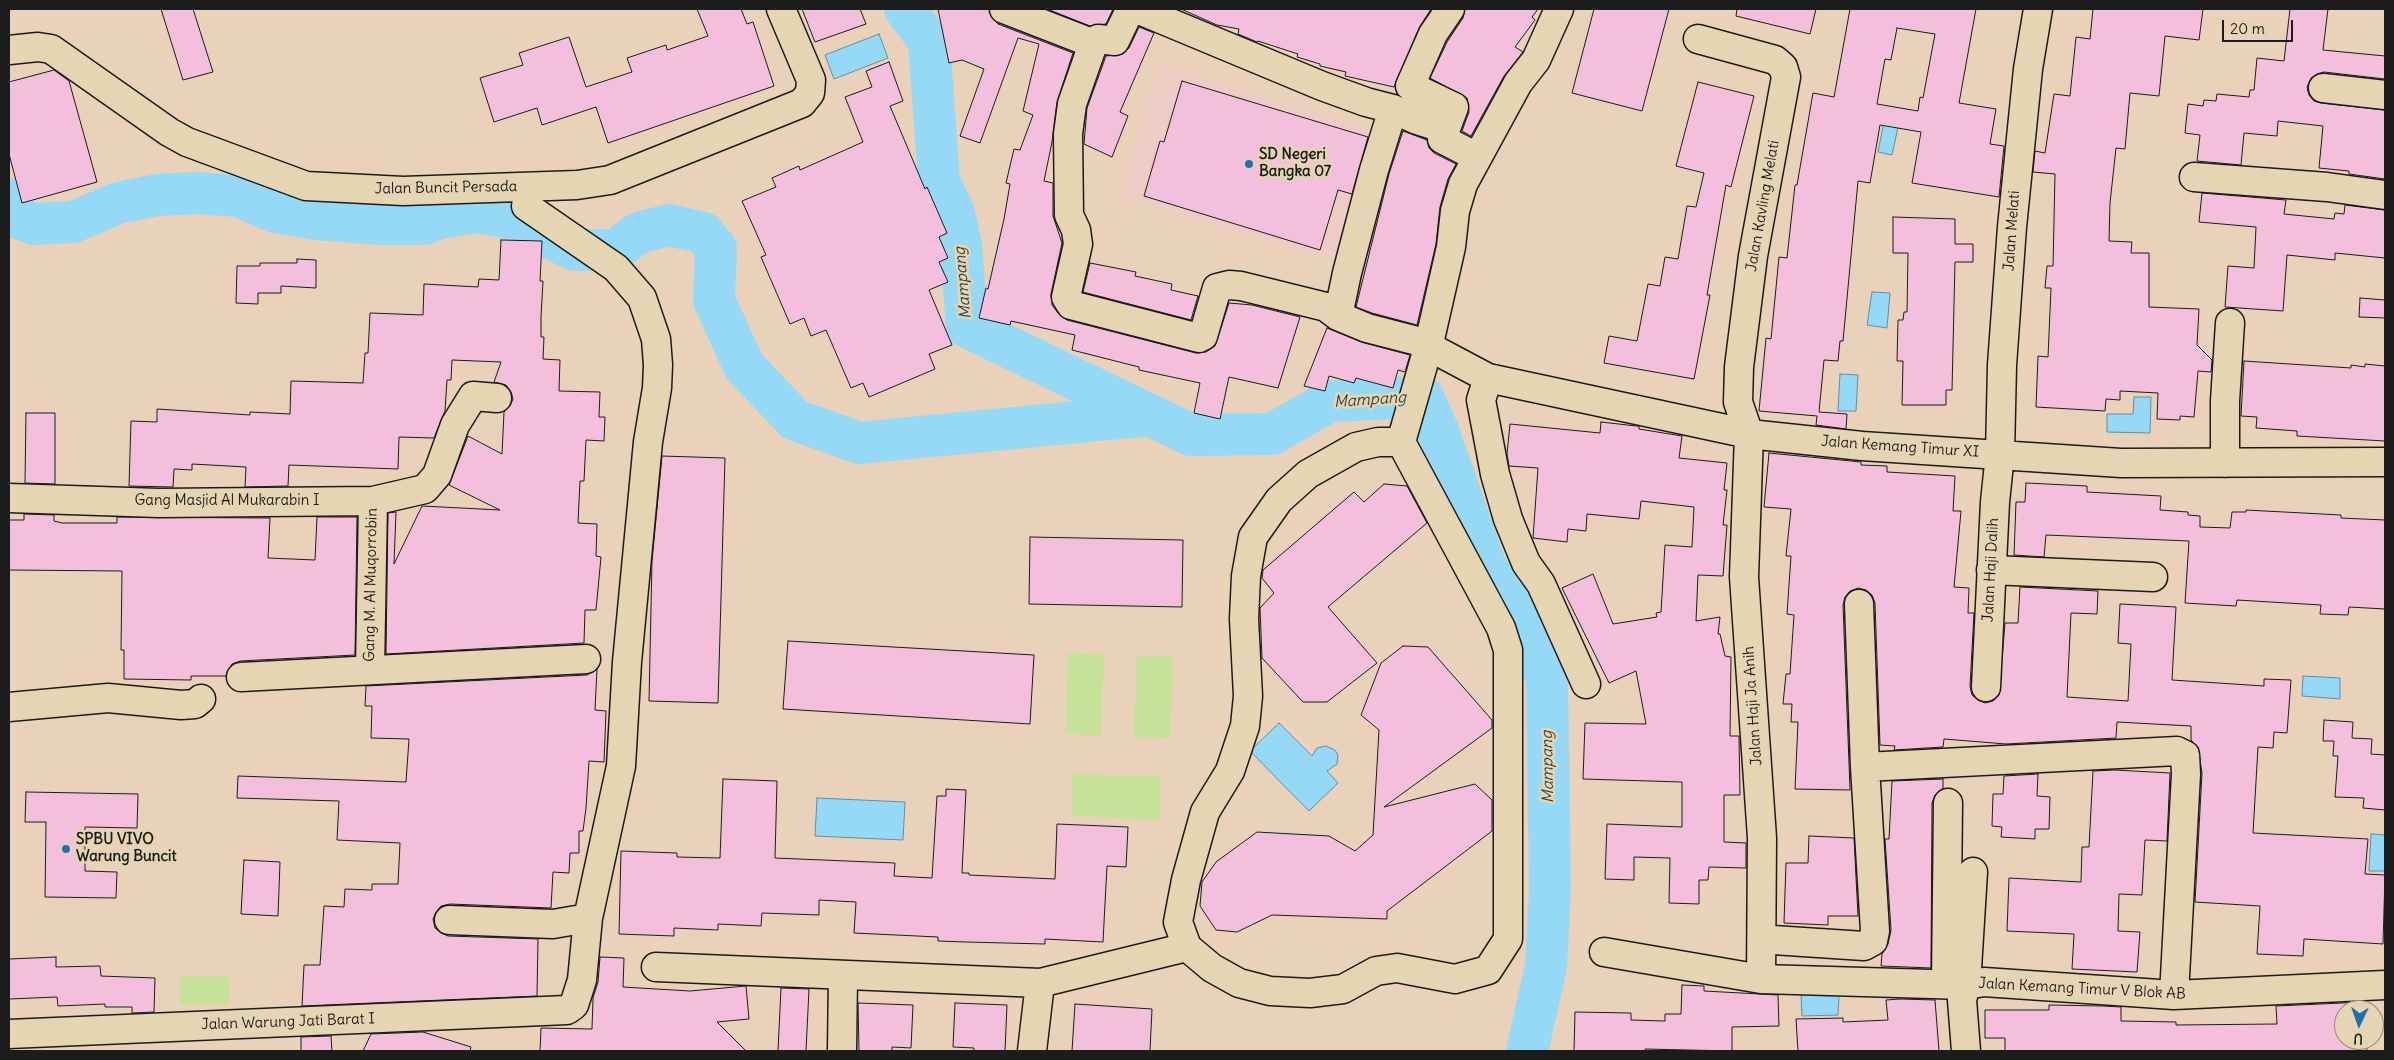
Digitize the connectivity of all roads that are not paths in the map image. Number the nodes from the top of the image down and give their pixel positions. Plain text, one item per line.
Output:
1 (781, 9) edge
2 (1004, 9) edge
3 (1450, 9) edge
4 (1558, 9) edge
5 (2038, 9) edge
6 (1698, 39) dead end
7 (1092, 45) junction
8 (9, 50) edge
9 (2323, 88) dead end
10 (2385, 95) edge
11 (1393, 109) junction
12 (1444, 129) junction
13 (1477, 158) junction
14 (2194, 177) dead end
15 (2385, 195) edge
16 (526, 206) dead end
17 (1338, 316) junction
18 (2230, 323) dead end
19 (1429, 353) junction
20 (1478, 373) junction
21 (497, 398) dead end
22 (1405, 430) junction
23 (1749, 434) junction
24 (2000, 454) junction
25 (2385, 462) edge
26 (2225, 463) junction
27 (9, 498) edge
28 (373, 500) junction
29 (1991, 570) junction
30 (2154, 577) dead end
31 (1859, 604) dead end
32 (586, 659) dead end
33 (370, 670) junction
34 (241, 677) dead end
35 (1586, 684) dead end
36 (1986, 687) dead end
37 (201, 699) dead end
38 (9, 706) edge
39 (1865, 766) junction
40 (1948, 803) dead end
41 (1972, 872) dead end
42 (588, 918) junction
43 (449, 920) dead end
44 (1773, 940) dead end
45 (1187, 947) junction
46 (1604, 952) dead end
47 (656, 968) dead end
48 (844, 976) junction
49 (1761, 979) junction
50 (1040, 982) junction
51 (1956, 985) junction
52 (2385, 985) edge
53 (2174, 995) junction
54 (9, 1034) edge
55 (41, 1042) edge
56 (842, 1051) edge
57 (1032, 1051) edge
58 (1966, 1051) edge

1 - 8 street, Jalan Buncit Persada
2 - 7 street
3 - 12 street
4 - 13 street
5 - 24 street, Jalan Melati
6 - 23 street, Jalan Kavling Melati
7 - 11 street
7 - 17 street, Jalan Kemang Timur XI
9 - 10 street
11 - 12 street
11 - 17 street
12 - 13 street
13 - 19 street
14 - 15 street
16 - 42 street
17 - 19 street, Jalan Kemang Timur XI
18 - 26 street
19 - 20 street, Jalan Kemang Timur XI
19 - 22 street
20 - 23 street, Jalan Kemang Timur XI
20 - 35 street
21 - 28 street, Gang Masjid Al Mukarabin I
22 - 45 street
22 - 45 street
23 - 24 street, Jalan Kemang Timur XI
23 - 49 street, Jalan Haji Ja Anih
24 - 26 street, Jalan Kemang Timur XI
24 - 29 street, Jalan Haji Dalih
25 - 26 street, Jalan Kemang Timur XI
27 - 28 street, Gang Masjid Al Mukarabin I
28 - 33 street, Gang M. Al Muqorrobin
29 - 30 street
29 - 36 street, Jalan Haji Dalih
31 - 39 street
32 - 33 street
33 - 34 street
37 - 38 street
39 - 44 street
39 - 53 street
40 - 51 street
41 - 51 street
42 - 43 street
42 - 55 street, Jalan Warung Jati Barat I
45 - 50 street
46 - 49 street
47 - 48 street
48 - 50 street
48 - 56 street
49 - 51 street
50 - 57 street
51 - 53 street, Jalan Kemang Timur V Blok AB
51 - 58 street, Jalan Kemang Timur V Blok AB
52 - 53 street, Jalan Kemang Timur V Blok AB
54 - 55 street, Jalan Warung Jati Barat I

